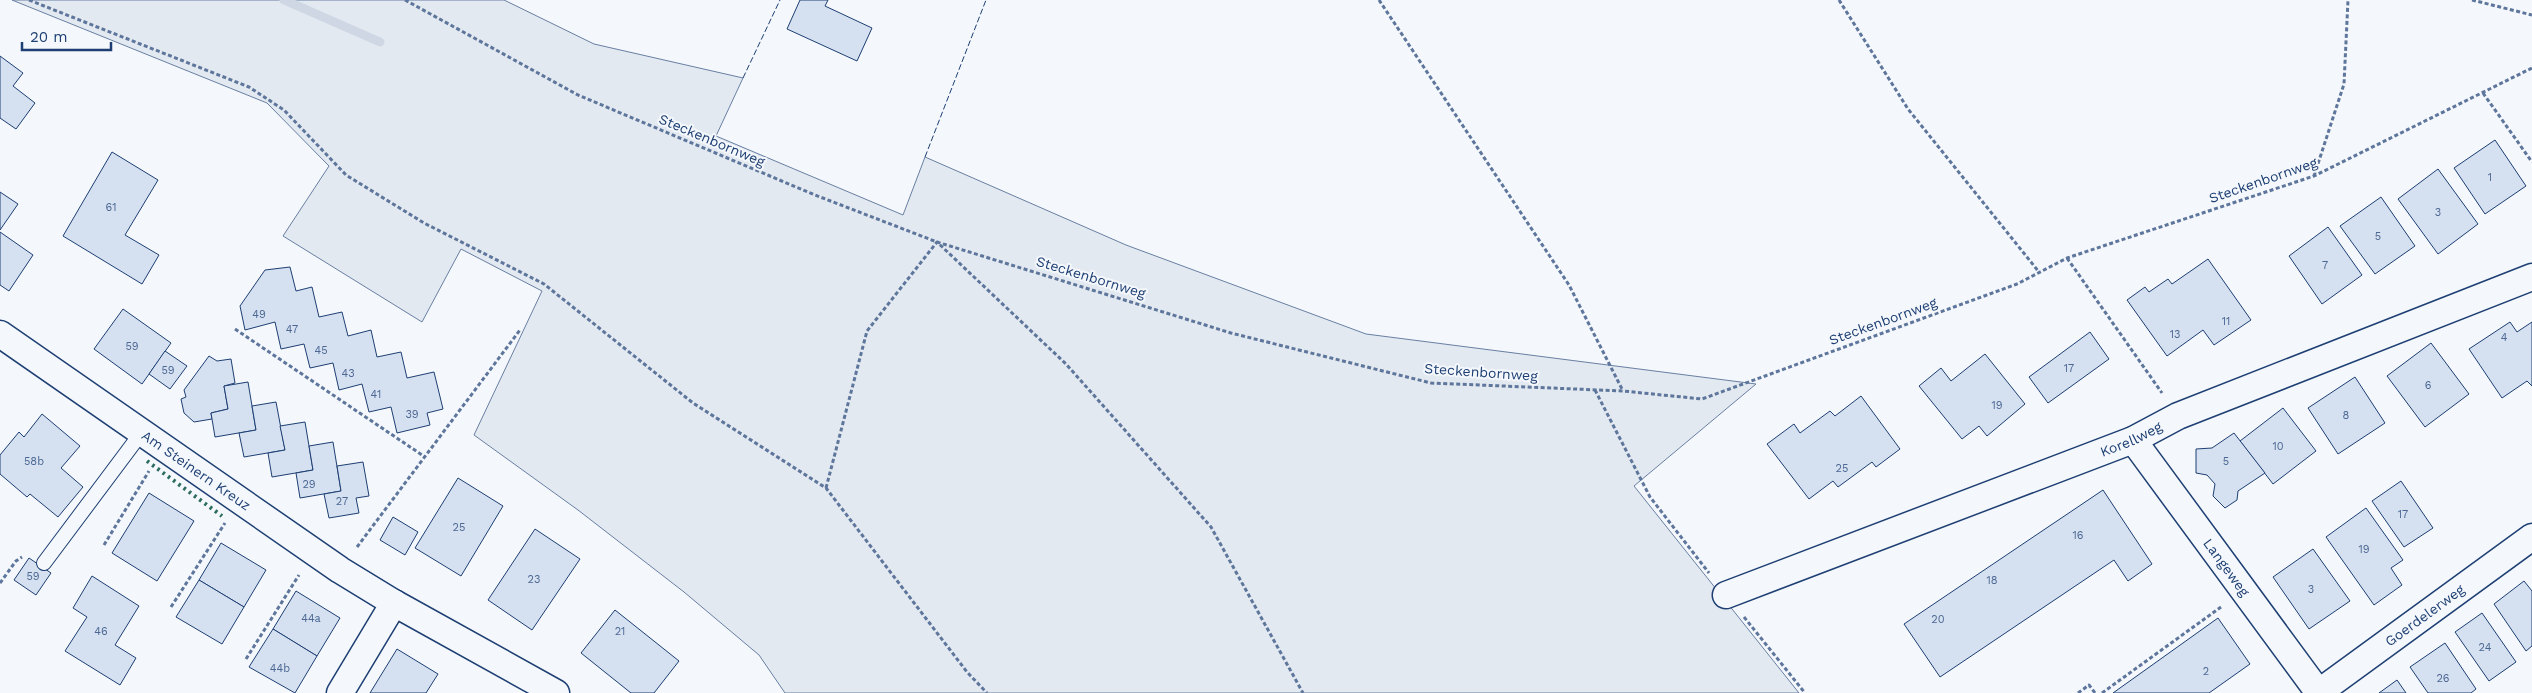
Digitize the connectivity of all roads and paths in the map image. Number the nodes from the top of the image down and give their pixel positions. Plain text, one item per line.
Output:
1 (29, 0) edge
2 (405, 0) edge
3 (1379, 0) edge
4 (1839, 0) edge
5 (2348, 0) edge
6 (2472, 0) edge
7 (2532, 15) edge
8 (2532, 68) edge
9 (2484, 93) junction
10 (2532, 162) edge
11 (2314, 176) junction
12 (937, 242) junction
13 (2067, 258) junction
14 (2039, 272) junction
15 (2532, 277) edge
16 (235, 329) dead end
17 (520, 330) dead end
18 (0, 334) edge
19 (1595, 390) junction
20 (1623, 391) junction
21 (2178, 416) junction
22 (142, 432) junction
23 (2133, 440) junction
24 (163, 447) junction
25 (424, 457) junction
26 (826, 488) junction
27 (239, 500) junction
28 (2532, 537) edge
29 (104, 546) dead end
30 (314, 552) junction
31 (44, 562) dead end
32 (340, 570) junction
33 (2244, 591) junction
34 (1726, 595) junction
35 (394, 603) junction
36 (171, 607) dead end
37 (246, 658) dead end
38 (340, 693) edge
39 (556, 693) edge
40 (987, 693) edge
41 (1303, 693) edge
42 (1805, 693) edge
43 (2078, 693) edge
44 (2095, 693) edge
45 (2102, 693) edge
46 (2319, 693) edge

1 - 26 path
2 - 12 path, Steckenbornweg
3 - 20 path
4 - 14 path
5 - 11 path
6 - 7 path
8 - 9 path, Steckenbornweg
9 - 10 path
9 - 11 path, Steckenbornweg
11 - 13 path, Steckenbornweg
12 - 19 path, Steckenbornweg
12 - 26 path
12 - 41 path
13 - 14 path, Steckenbornweg
13 - 21 path
14 - 20 path, Steckenbornweg
15 - 21 street, Korellweg
16 - 25 path
17 - 25 path
18 - 22 street, Am Steinern Kreuz
19 - 20 path, Steckenbornweg
19 - 34 path
21 - 23 street, Korellweg
22 - 24 street, Am Steinern Kreuz
22 - 31 lane
23 - 33 street, Langeweg
23 - 34 street, Korellweg
24 - 27 street, Am Steinern Kreuz
24 - 29 path
25 - 32 path
26 - 40 path
27 - 30 street, Am Steinern Kreuz
27 - 36 path
28 - 46 street, Goerdelerweg
30 - 32 street, Am Steinern Kreuz
30 - 37 path
32 - 35 street, Am Steinern Kreuz
33 - 45 path
33 - 46 street, Langeweg
34 - 42 path
35 - 38 street
35 - 39 street, Am Steinern Kreuz
43 - 44 path

